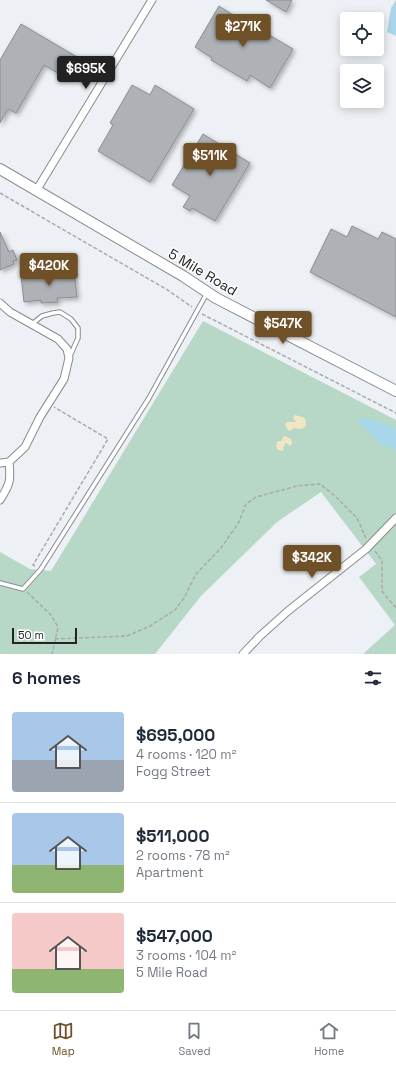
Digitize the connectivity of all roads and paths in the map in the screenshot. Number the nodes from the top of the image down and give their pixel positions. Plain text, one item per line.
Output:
1 (152, 0) edge
2 (0, 170) edge
3 (36, 191) junction
4 (207, 292) junction
5 (0, 303) edge
6 (32, 324) junction
7 (69, 358) junction
8 (396, 391) edge
9 (48, 404) junction
10 (9, 462) junction
11 (0, 463) edge
12 (0, 500) edge
13 (396, 518) edge
14 (371, 544) junction
15 (41, 569) junction
16 (0, 583) edge
17 (24, 589) junction
18 (396, 608) edge
19 (55, 639) junction
20 (52, 654) edge
21 (243, 654) edge

1 - 3 street
2 - 3 street, 5 Mile Road
3 - 4 street, 5 Mile Road
4 - 8 street, 5 Mile Road
4 - 15 lane
5 - 6 street
6 - 7 street
6 - 7 lane
7 - 9 street
9 - 10 street
9 - 15 path
10 - 11 street
10 - 12 street
13 - 14 street
14 - 18 path
14 - 19 path
14 - 21 street
15 - 17 lane
16 - 17 lane
17 - 19 path
19 - 20 path

